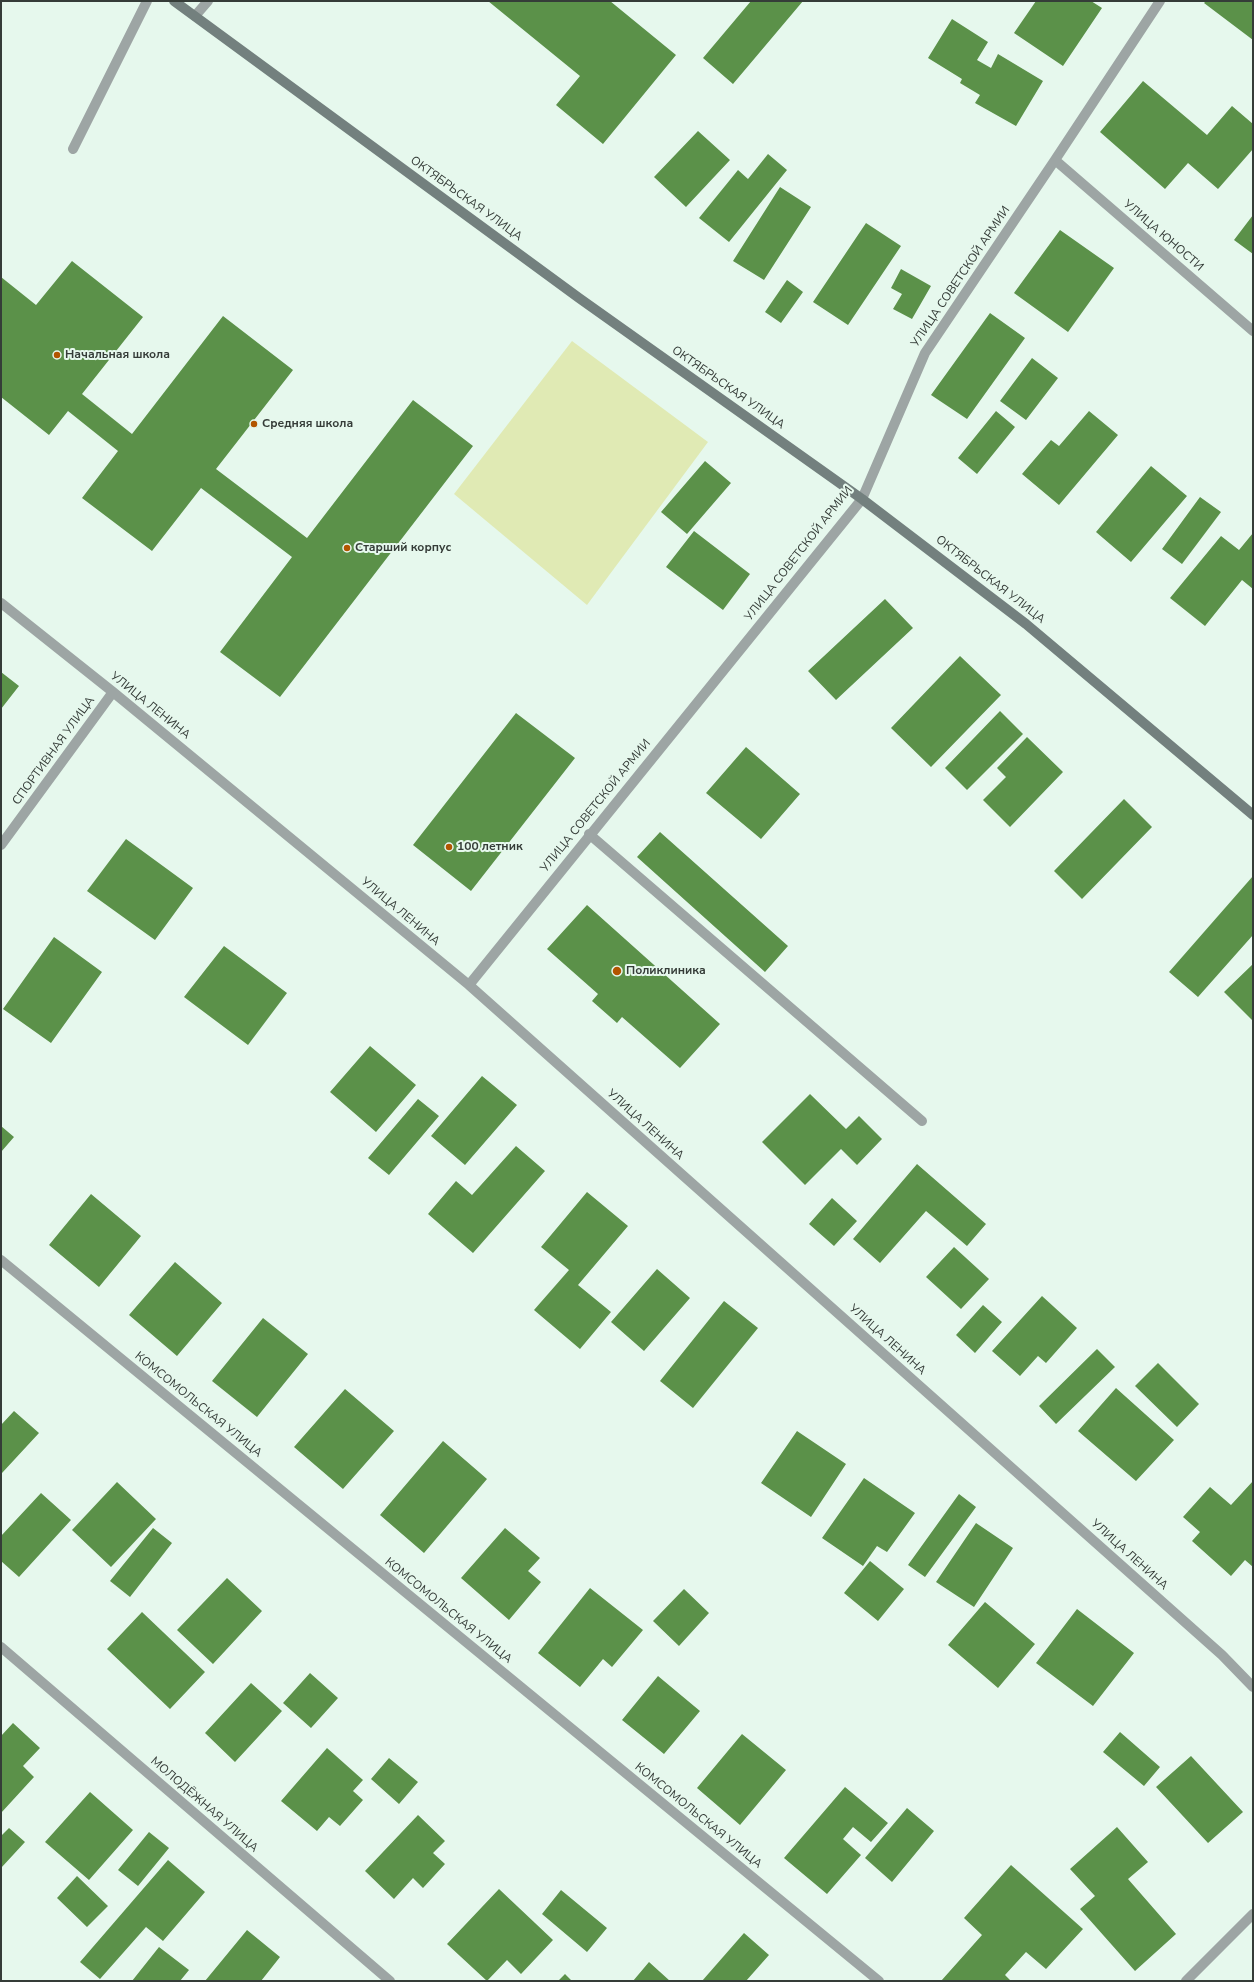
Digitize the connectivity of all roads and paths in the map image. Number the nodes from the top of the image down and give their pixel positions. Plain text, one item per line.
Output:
1 (147, 1) edge
2 (174, 1) edge
3 (208, 1) edge
4 (1160, 1) edge
5 (195, 16) junction
6 (73, 149) dead end
7 (1055, 160) junction
8 (1253, 331) edge
9 (862, 499) junction
10 (1, 603) edge
11 (113, 692) junction
12 (1253, 815) edge
13 (589, 834) junction
14 (1, 845) edge
15 (469, 986) junction
16 (922, 1121) dead end
17 (1, 1260) edge
18 (1, 1647) edge
19 (1253, 1687) edge
20 (1253, 1914) edge
21 (390, 1981) edge
22 (878, 1981) edge
23 (1186, 1981) edge

1 - 6 street
2 - 5 street, ОКТЯБРЬСКАЯ УЛИЦА
3 - 5 street
4 - 7 street, УЛИЦА СОВЕТСКОЙ АРМИИ
5 - 9 street, ОКТЯБРЬСКАЯ УЛИЦА
7 - 8 street, УЛИЦА ЮНОСТИ
7 - 9 street, УЛИЦА СОВЕТСКОЙ АРМИИ
9 - 12 street, ОКТЯБРЬСКАЯ УЛИЦА
9 - 13 street, УЛИЦА СОВЕТСКОЙ АРМИИ
10 - 11 street, УЛИЦА ЛЕНИНА
11 - 14 street, СПОРТИВНАЯ УЛИЦА
11 - 15 street, УЛИЦА ЛЕНИНА
13 - 15 street, УЛИЦА СОВЕТСКОЙ АРМИИ
13 - 16 street
15 - 19 street, УЛИЦА ЛЕНИНА
17 - 22 street, КОМСОМОЛЬСКАЯ УЛИЦА
18 - 21 street, МОЛОДЁЖНАЯ УЛИЦА
20 - 23 street

